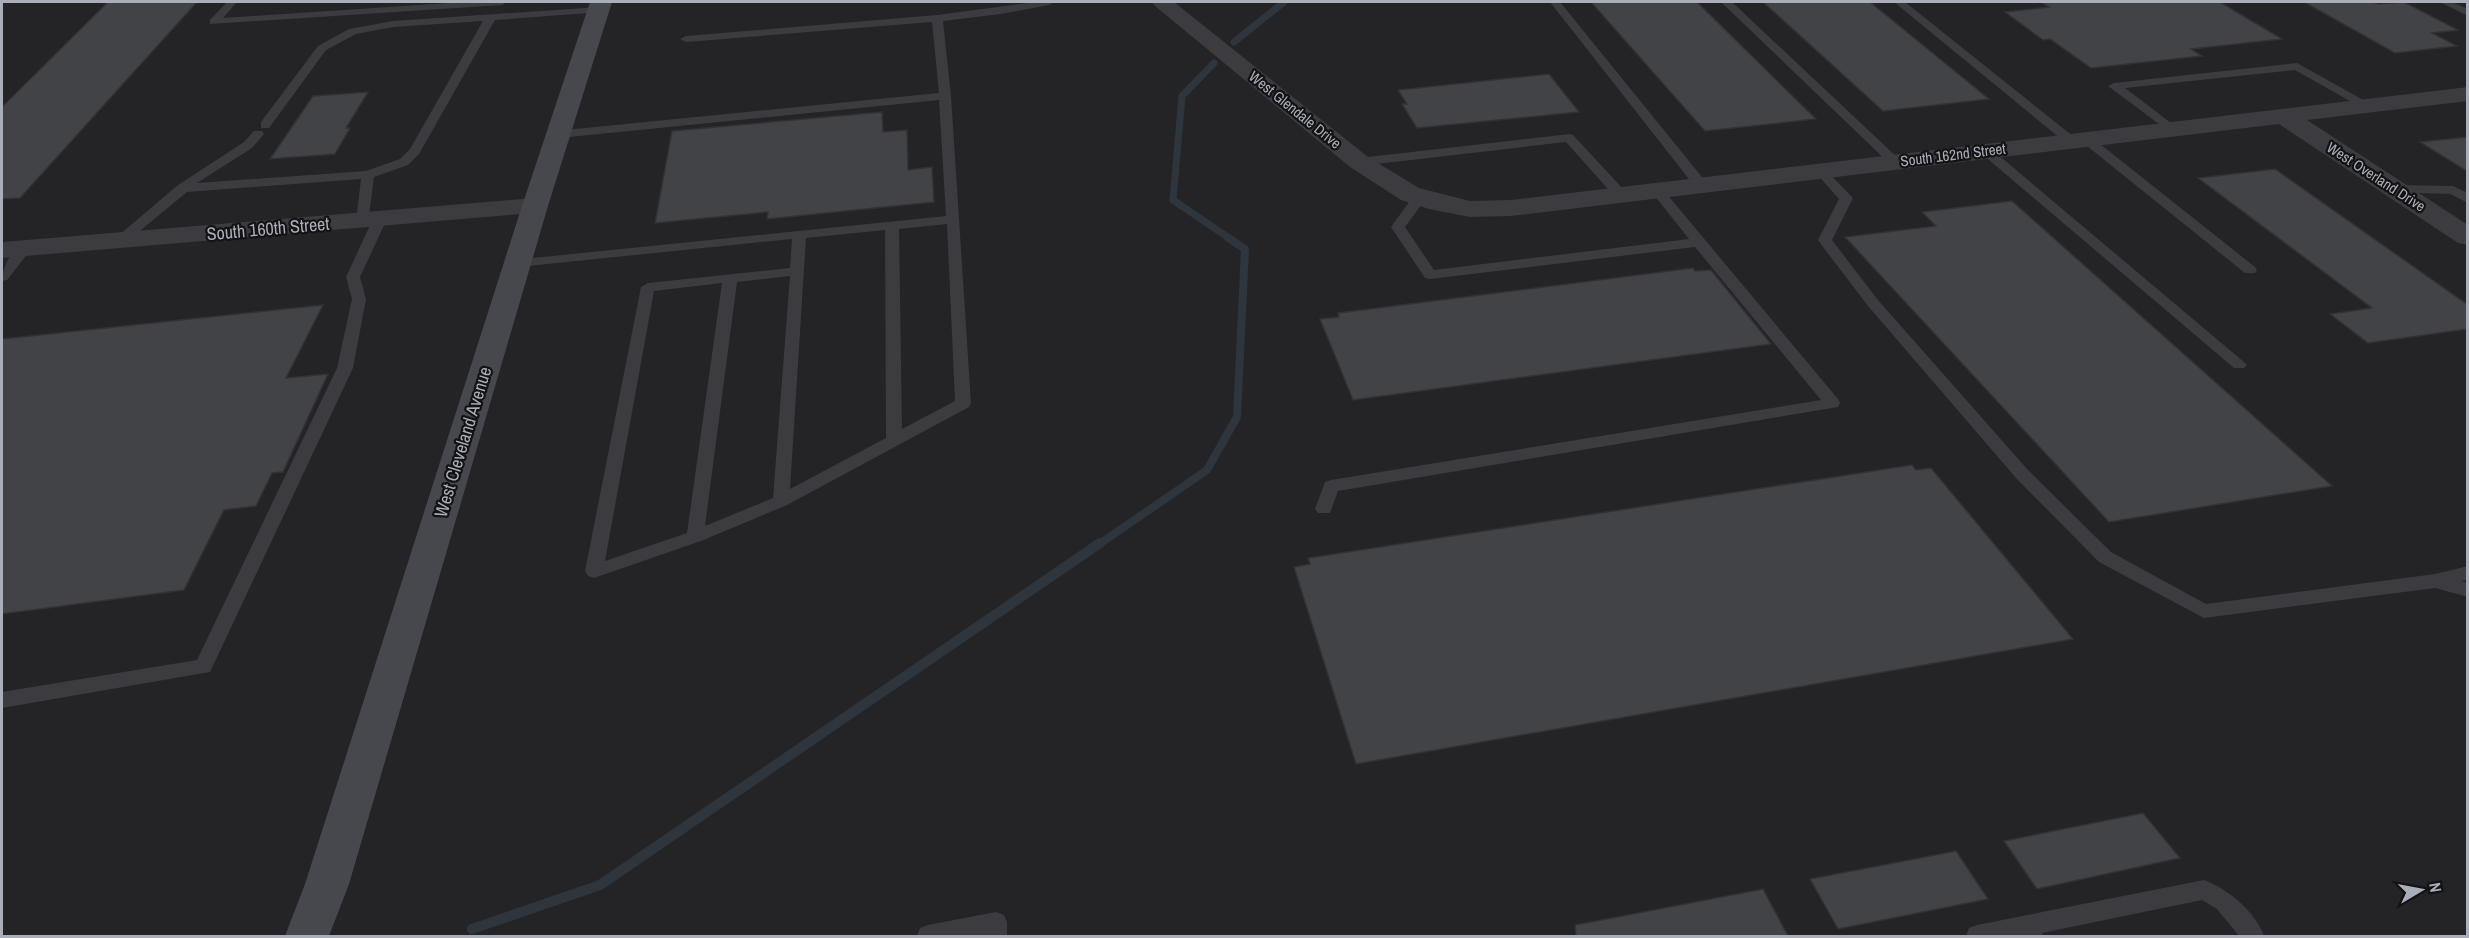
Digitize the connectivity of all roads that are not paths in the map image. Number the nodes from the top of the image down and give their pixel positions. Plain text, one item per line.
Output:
1 (232, 2) edge
2 (502, 2) edge
3 (1049, 2) edge
4 (1162, 2) edge
5 (1555, 2) edge
6 (1726, 2) edge
7 (1899, 2) edge
8 (2445, 2) edge
9 (368, 6) edge
10 (600, 6) edge
11 (2468, 13) edge
12 (491, 17) junction
13 (937, 18) junction
14 (686, 39) dead end
15 (2468, 94) edge
16 (945, 96) junction
17 (2368, 106) junction
18 (2284, 116) junction
19 (2170, 129) junction
20 (558, 134) junction
21 (2078, 140) junction
22 (1986, 151) junction
23 (1359, 162) junction
24 (1895, 162) junction
25 (1820, 171) junction
26 (368, 175) junction
27 (1701, 185) junction
28 (183, 188) junction
29 (2394, 189) junction
30 (1656, 190) junction
31 (1622, 195) junction
32 (2468, 199) edge
33 (1429, 200) junction
34 (535, 206) junction
35 (953, 219) junction
36 (371, 220) junction
37 (892, 225) junction
38 (799, 235) junction
39 (2468, 237) edge
40 (119, 241) junction
41 (1699, 242) junction
42 (13, 249) edge
43 (518, 263) junction
44 (2250, 270) dead end
45 (797, 271) junction
46 (2, 277) edge
47 (729, 278) junction
48 (2239, 365) dead end
49 (894, 440) junction
50 (781, 501) junction
51 (1324, 509) dead end
52 (695, 537) junction
53 (2468, 573) edge
54 (2435, 581) junction
55 (2468, 590) edge
56 (2, 700) edge
57 (327, 884) junction
58 (2029, 931) edge
59 (307, 936) edge
60 (316, 936) edge
61 (928, 936) edge
62 (996, 936) edge
63 (1977, 936) edge
64 (2253, 936) edge

1 - 9 lane
2 - 9 lane
3 - 13 lane
4 - 23 street, West Glendale Drive
5 - 27 lane
6 - 24 lane
7 - 21 lane
8 - 11 lane
10 - 12 lane
10 - 20 main road, West Cleveland Avenue
12 - 26 lane
12 - 28 lane
13 - 14 lane
13 - 16 lane
15 - 17 street, South 162nd Street
16 - 20 lane
16 - 35 lane
17 - 18 street, South 162nd Street
17 - 19 lane
18 - 19 street, South 162nd Street
18 - 29 street, West Overland Drive
19 - 21 street, South 162nd Street
20 - 34 main road, West Cleveland Avenue
21 - 22 street, South 162nd Street
21 - 44 lane
22 - 24 street, South 162nd Street
22 - 48 lane
23 - 31 lane
23 - 33 street, West Glendale Drive
24 - 25 street, South 162nd Street
25 - 27 street, South 162nd Street
25 - 54 lane
26 - 28 lane
26 - 36 lane
27 - 30 street, South 162nd Street
28 - 40 lane
29 - 32 lane
29 - 39 street, West Overland Drive
30 - 31 street, South 162nd Street
30 - 41 lane
31 - 33 street, South 162nd Street
33 - 41 lane
34 - 36 street, South 160th Street
34 - 43 main road, West Cleveland Avenue
35 - 37 lane
35 - 49 lane
36 - 40 street, South 160th Street
36 - 56 lane
37 - 38 lane
37 - 49 lane
38 - 43 lane
38 - 45 lane
40 - 42 street, South 160th Street
41 - 51 lane
42 - 46 lane
43 - 57 main road, West Cleveland Avenue
45 - 47 lane
45 - 50 lane
47 - 52 lane
47 - 52 lane
49 - 50 lane
50 - 52 lane
53 - 54 lane
54 - 55 lane
57 - 59 main road, West Cleveland Avenue
57 - 60 main road, West Cleveland Avenue
58 - 63 lane
58 - 64 lane
61 - 62 lane

